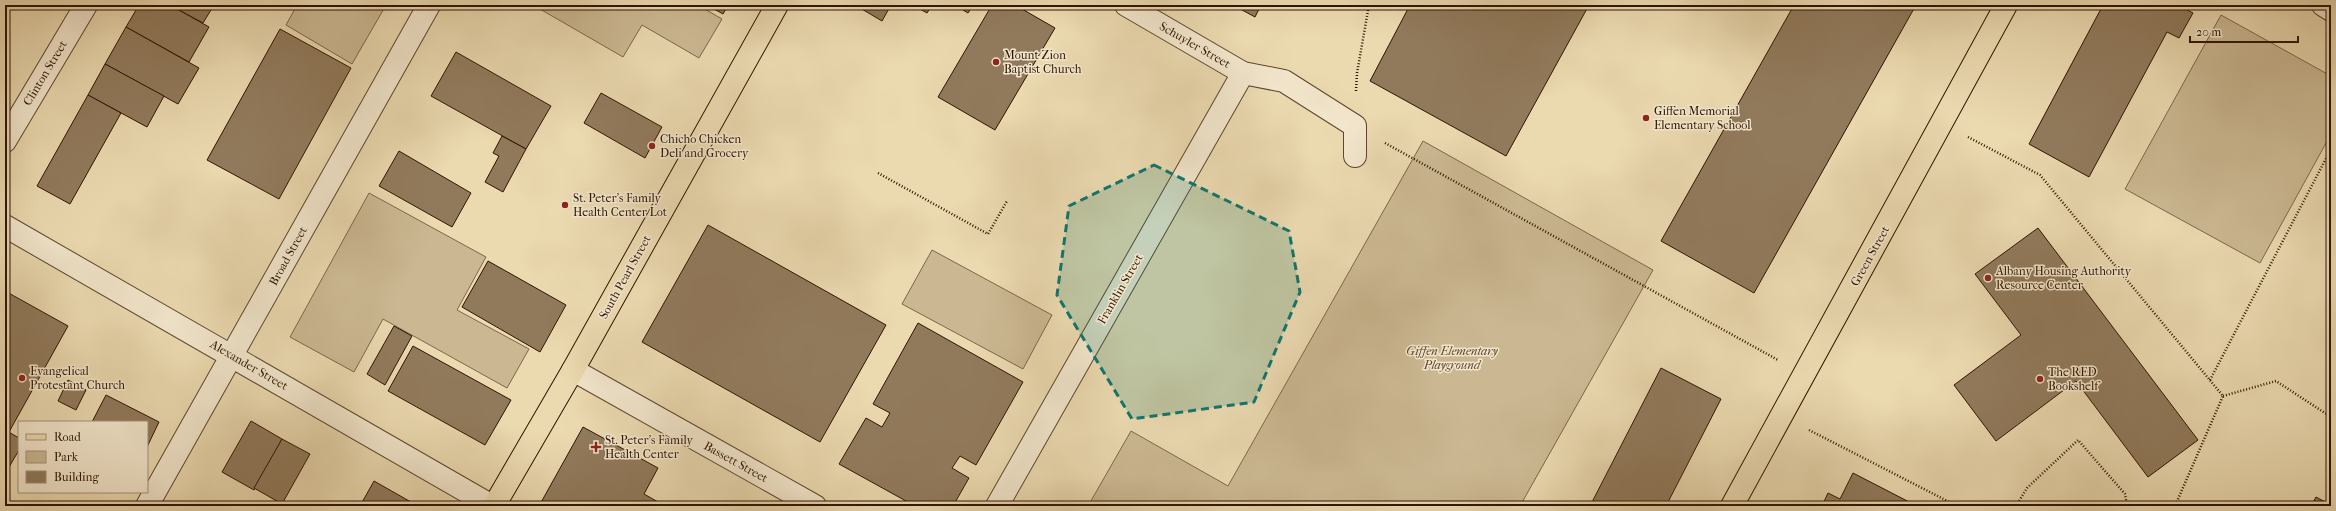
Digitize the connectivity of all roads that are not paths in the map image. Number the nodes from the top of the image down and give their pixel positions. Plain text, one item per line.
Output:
1 (86, 5) edge
2 (429, 5) edge
3 (777, 5) edge
4 (1126, 5) edge
5 (2006, 5) edge
6 (2323, 5) edge
7 (2331, 10) edge
8 (1243, 73) junction
9 (5, 141) edge
10 (1355, 156) dead end
11 (5, 226) edge
12 (232, 355) junction
13 (573, 370) junction
14 (147, 506) edge
15 (493, 506) edge
16 (815, 506) edge
17 (997, 506) edge
18 (1732, 506) edge

1 - 9 street, Clinton Street
2 - 12 street, Broad Street
3 - 13 main road, South Pearl Street
4 - 8 street, Schuyler Street
5 - 18 main road, Green Street
6 - 7 street
8 - 10 street, Schuyler Street
8 - 17 street, Franklin Street
11 - 12 street, Alexander Street
12 - 14 street, Broad Street
12 - 15 street, Alexander Street
13 - 15 main road, South Pearl Street
13 - 16 street, Bassett Street

